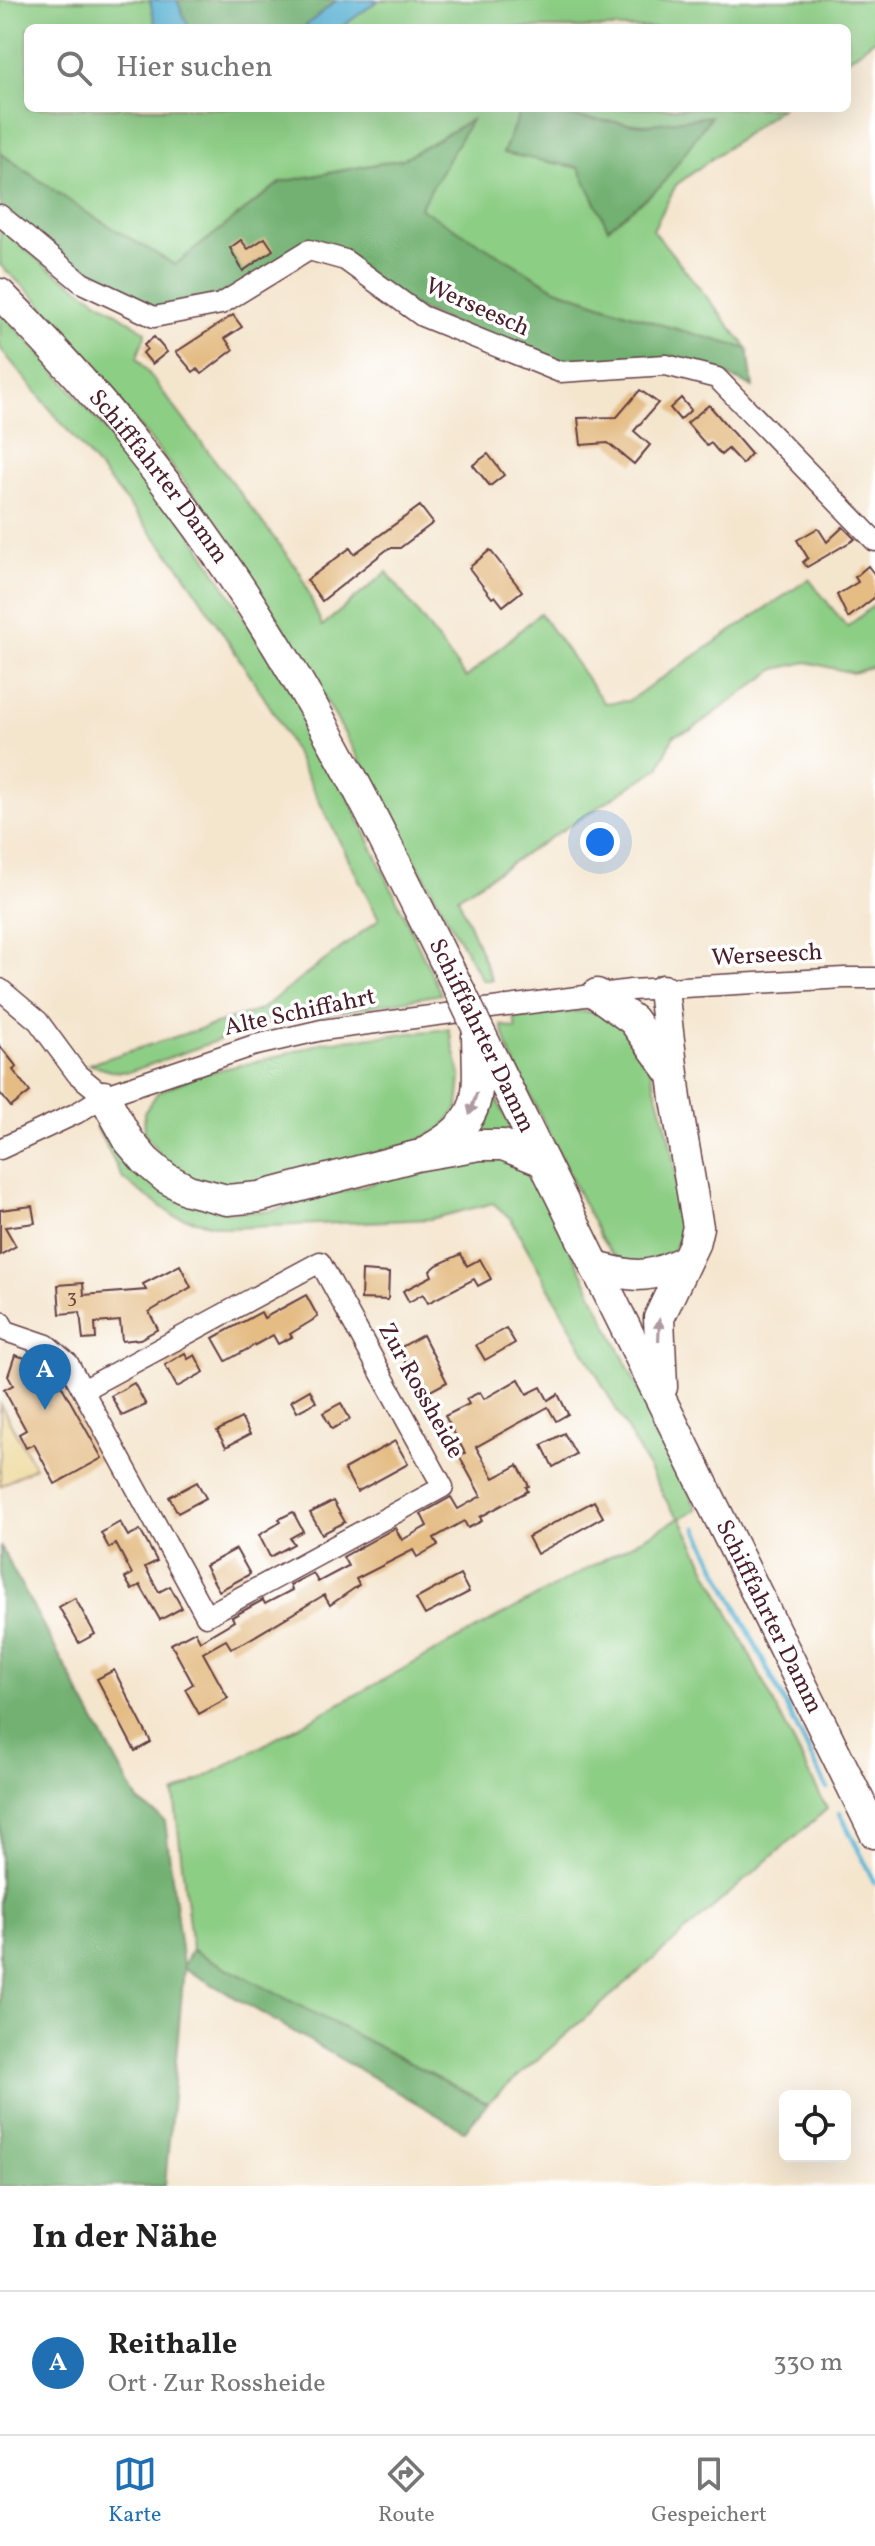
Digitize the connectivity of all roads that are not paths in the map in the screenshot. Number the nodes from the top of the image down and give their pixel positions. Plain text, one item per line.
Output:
1 (0, 215) edge
2 (0, 294) edge
3 (875, 541) edge
4 (875, 978) edge
5 (0, 989) edge
6 (663, 990) junction
7 (597, 994) junction
8 (477, 1027) junction
9 (673, 1075) junction
10 (104, 1096) junction
11 (0, 1149) edge
12 (416, 1156) junction
13 (543, 1161) junction
14 (684, 1261) junction
15 (595, 1267) junction
16 (0, 1321) edge
17 (83, 1390) junction
18 (664, 1405) junction
19 (875, 1833) edge

1 - 3 street, Werseesch
2 - 8 highway, Schifffahrter Damm, bridge
4 - 6 street, Werseesch
5 - 10 street
6 - 7 street, Alte Schiffahrt
6 - 9 highway
7 - 9 highway
7 - 10 street, Alte Schiffahrt
8 -> 12 highway
8 - 13 highway, Schifffahrter Damm
9 - 14 highway
10 - 11 street, Alte Schiffahrt
10 - 12 highway
12 - 13 highway
13 - 15 highway, Schifffahrter Damm
14 - 15 highway
18 -> 14 highway
15 - 18 highway, Schifffahrter Damm
16 - 17 street, Zur Rossheide
17 - 17 street, Zur Rossheide
18 - 19 highway, Schifffahrter Damm

